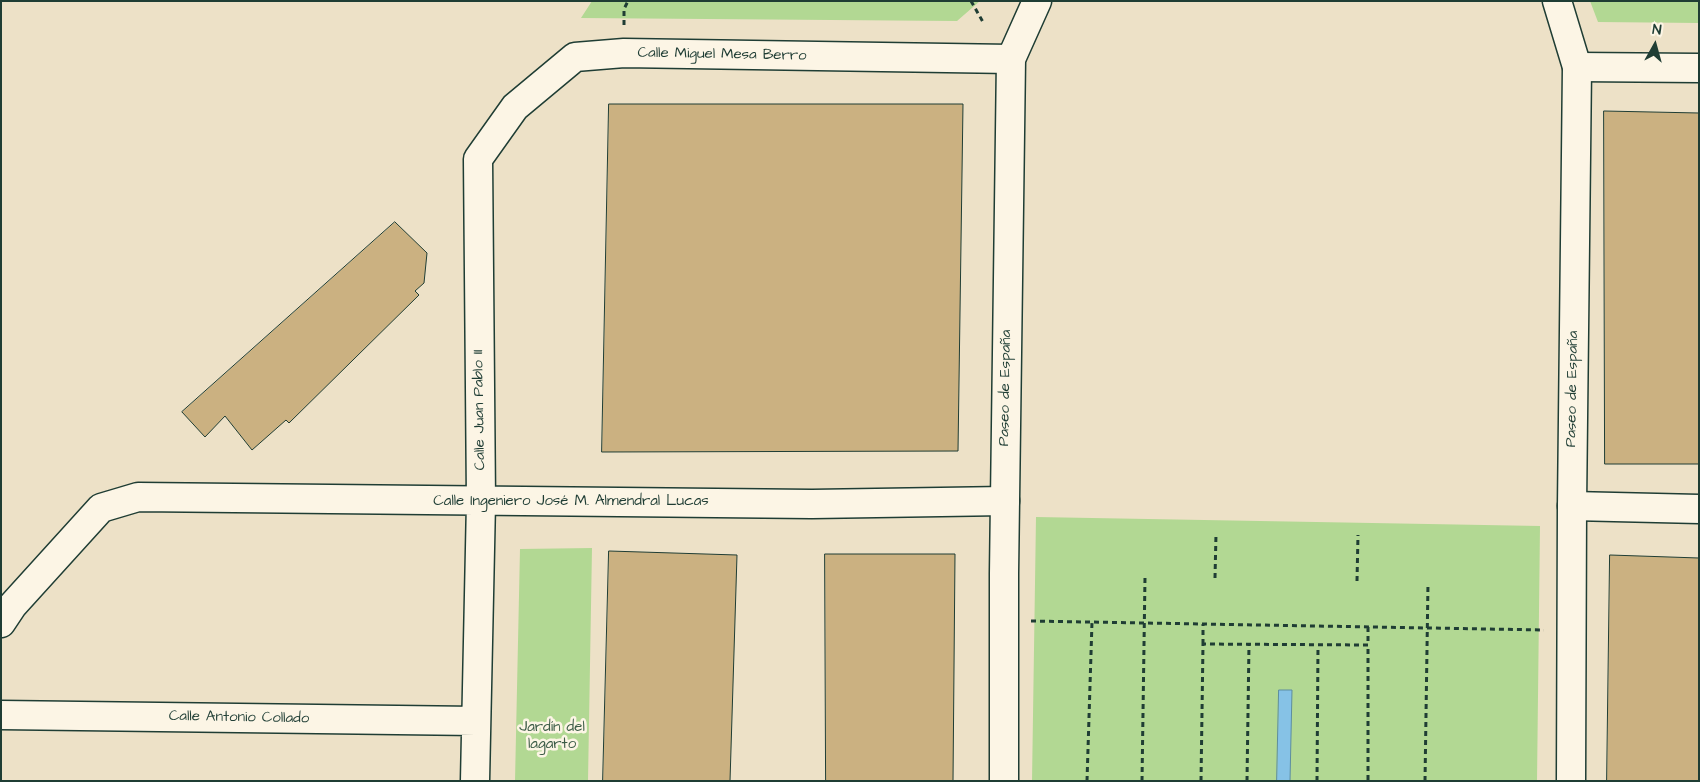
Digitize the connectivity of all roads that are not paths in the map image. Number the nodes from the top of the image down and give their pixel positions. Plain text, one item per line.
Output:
1 (1037, 1) edge
2 (1557, 1) edge
3 (1011, 59) junction
4 (1577, 67) junction
5 (1699, 68) edge
6 (478, 159) joint
7 (1005, 501) junction
8 (481, 502) junction
9 (1572, 506) junction
10 (1699, 509) edge
11 (1, 623) edge
12 (1, 715) edge
13 (476, 721) junction
14 (475, 781) edge
15 (1004, 781) edge
16 (1571, 781) edge

1 - 3 street, Paseo de España
2 - 4 street, Paseo de España
3 - 6 street, Calle Miguel Mesa Berro
3 - 7 street, Paseo de España
4 - 5 street
4 - 9 street, Paseo de España
6 - 8 street, Calle Juan Pablo II
7 - 8 street, Calle Ingeniero José M. Almendral Lucas
7 - 15 street, Paseo de España
8 - 11 street, Calle Ingeniero José M. Almendral Lucas
8 - 13 street, Calle Juan Pablo II
9 - 10 street
9 - 16 street, Paseo de España
12 - 13 street, Calle Antonio Collado
13 - 14 street, Calle Juan Pablo II

